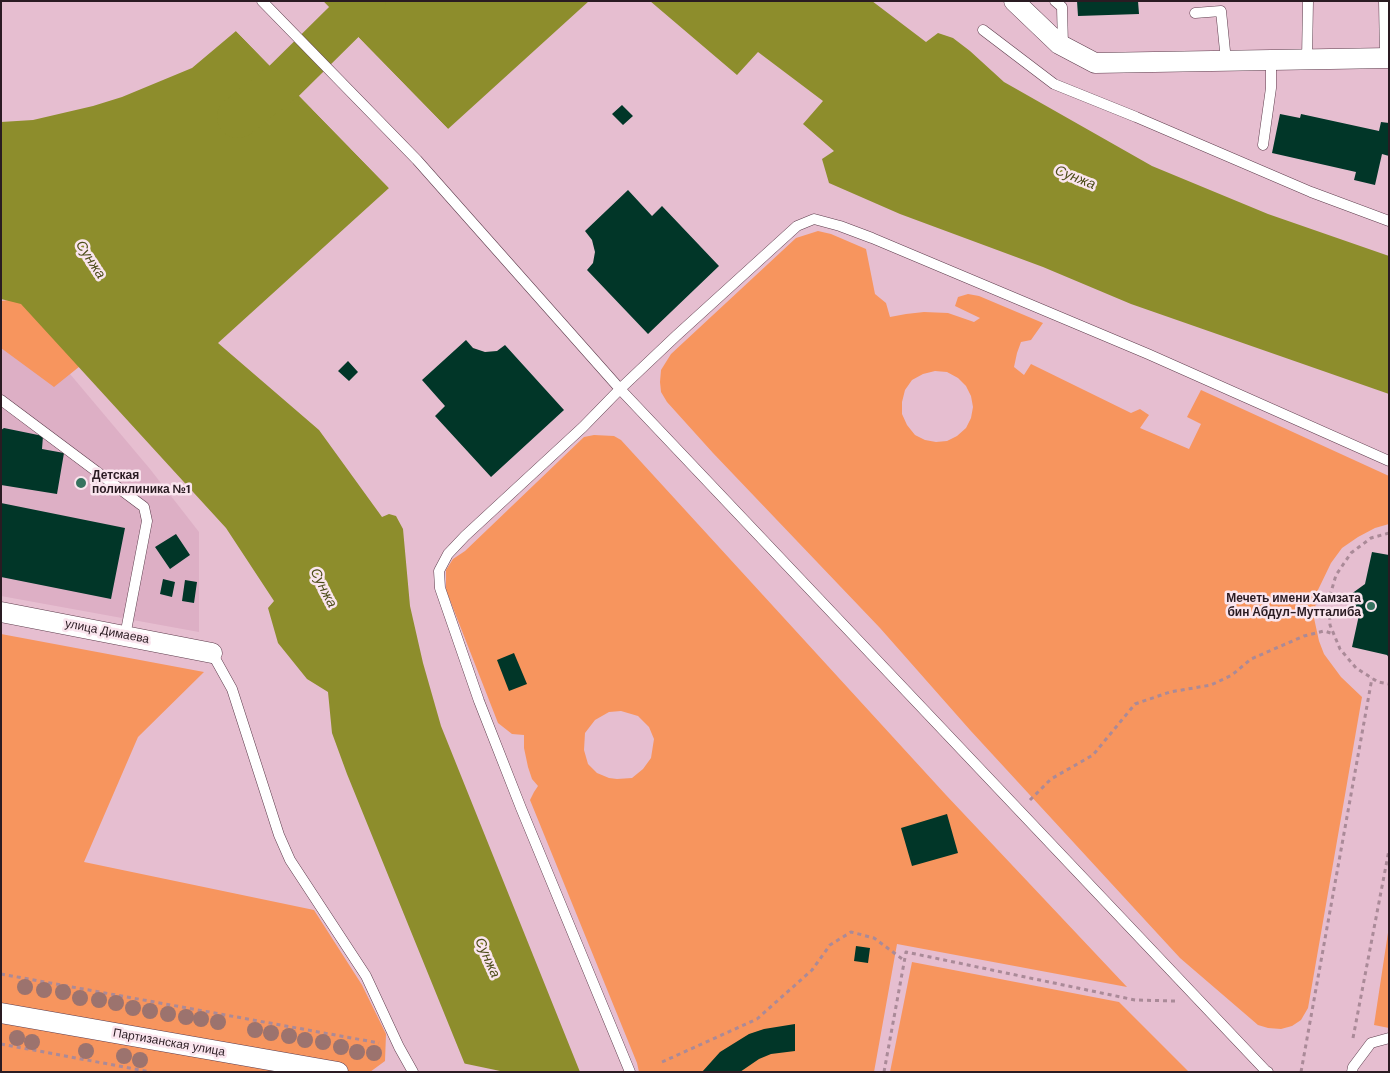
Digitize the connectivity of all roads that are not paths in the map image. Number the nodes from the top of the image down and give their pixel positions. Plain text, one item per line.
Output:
1 (1014, 1) edge
2 (1055, 1) edge
3 (1308, 1) edge
4 (1384, 1) edge
5 (263, 3) edge
6 (1195, 13) dead end
7 (983, 30) dead end
8 (1063, 46) junction
9 (1387, 58) edge
10 (1308, 59) junction
11 (1226, 60) junction
12 (1271, 60) junction
13 (1264, 145) dead end
14 (1389, 221) edge
15 (620, 389) junction
16 (1, 400) edge
17 (1389, 461) edge
18 (1, 612) edge
19 (125, 636) junction
20 (212, 653) joint
21 (1, 1014) edge
22 (1389, 1038) edge
23 (338, 1072) edge
24 (413, 1072) edge
25 (630, 1072) edge
26 (1268, 1072) edge
27 (1352, 1072) edge

1 - 8 street
2 - 8 lane
3 - 10 lane
4 - 9 lane
5 - 15 lane
6 - 11 lane
7 - 14 lane
8 - 11 street
9 - 10 street
10 - 12 street
11 - 12 street
12 - 13 lane
15 - 17 lane
15 - 25 lane
15 - 26 lane
16 - 19 lane
18 - 19 street, улица Димаева
19 - 20 street, улица Димаева
20 - 24 lane
21 - 23 street, Партизанская улица
22 - 27 lane

